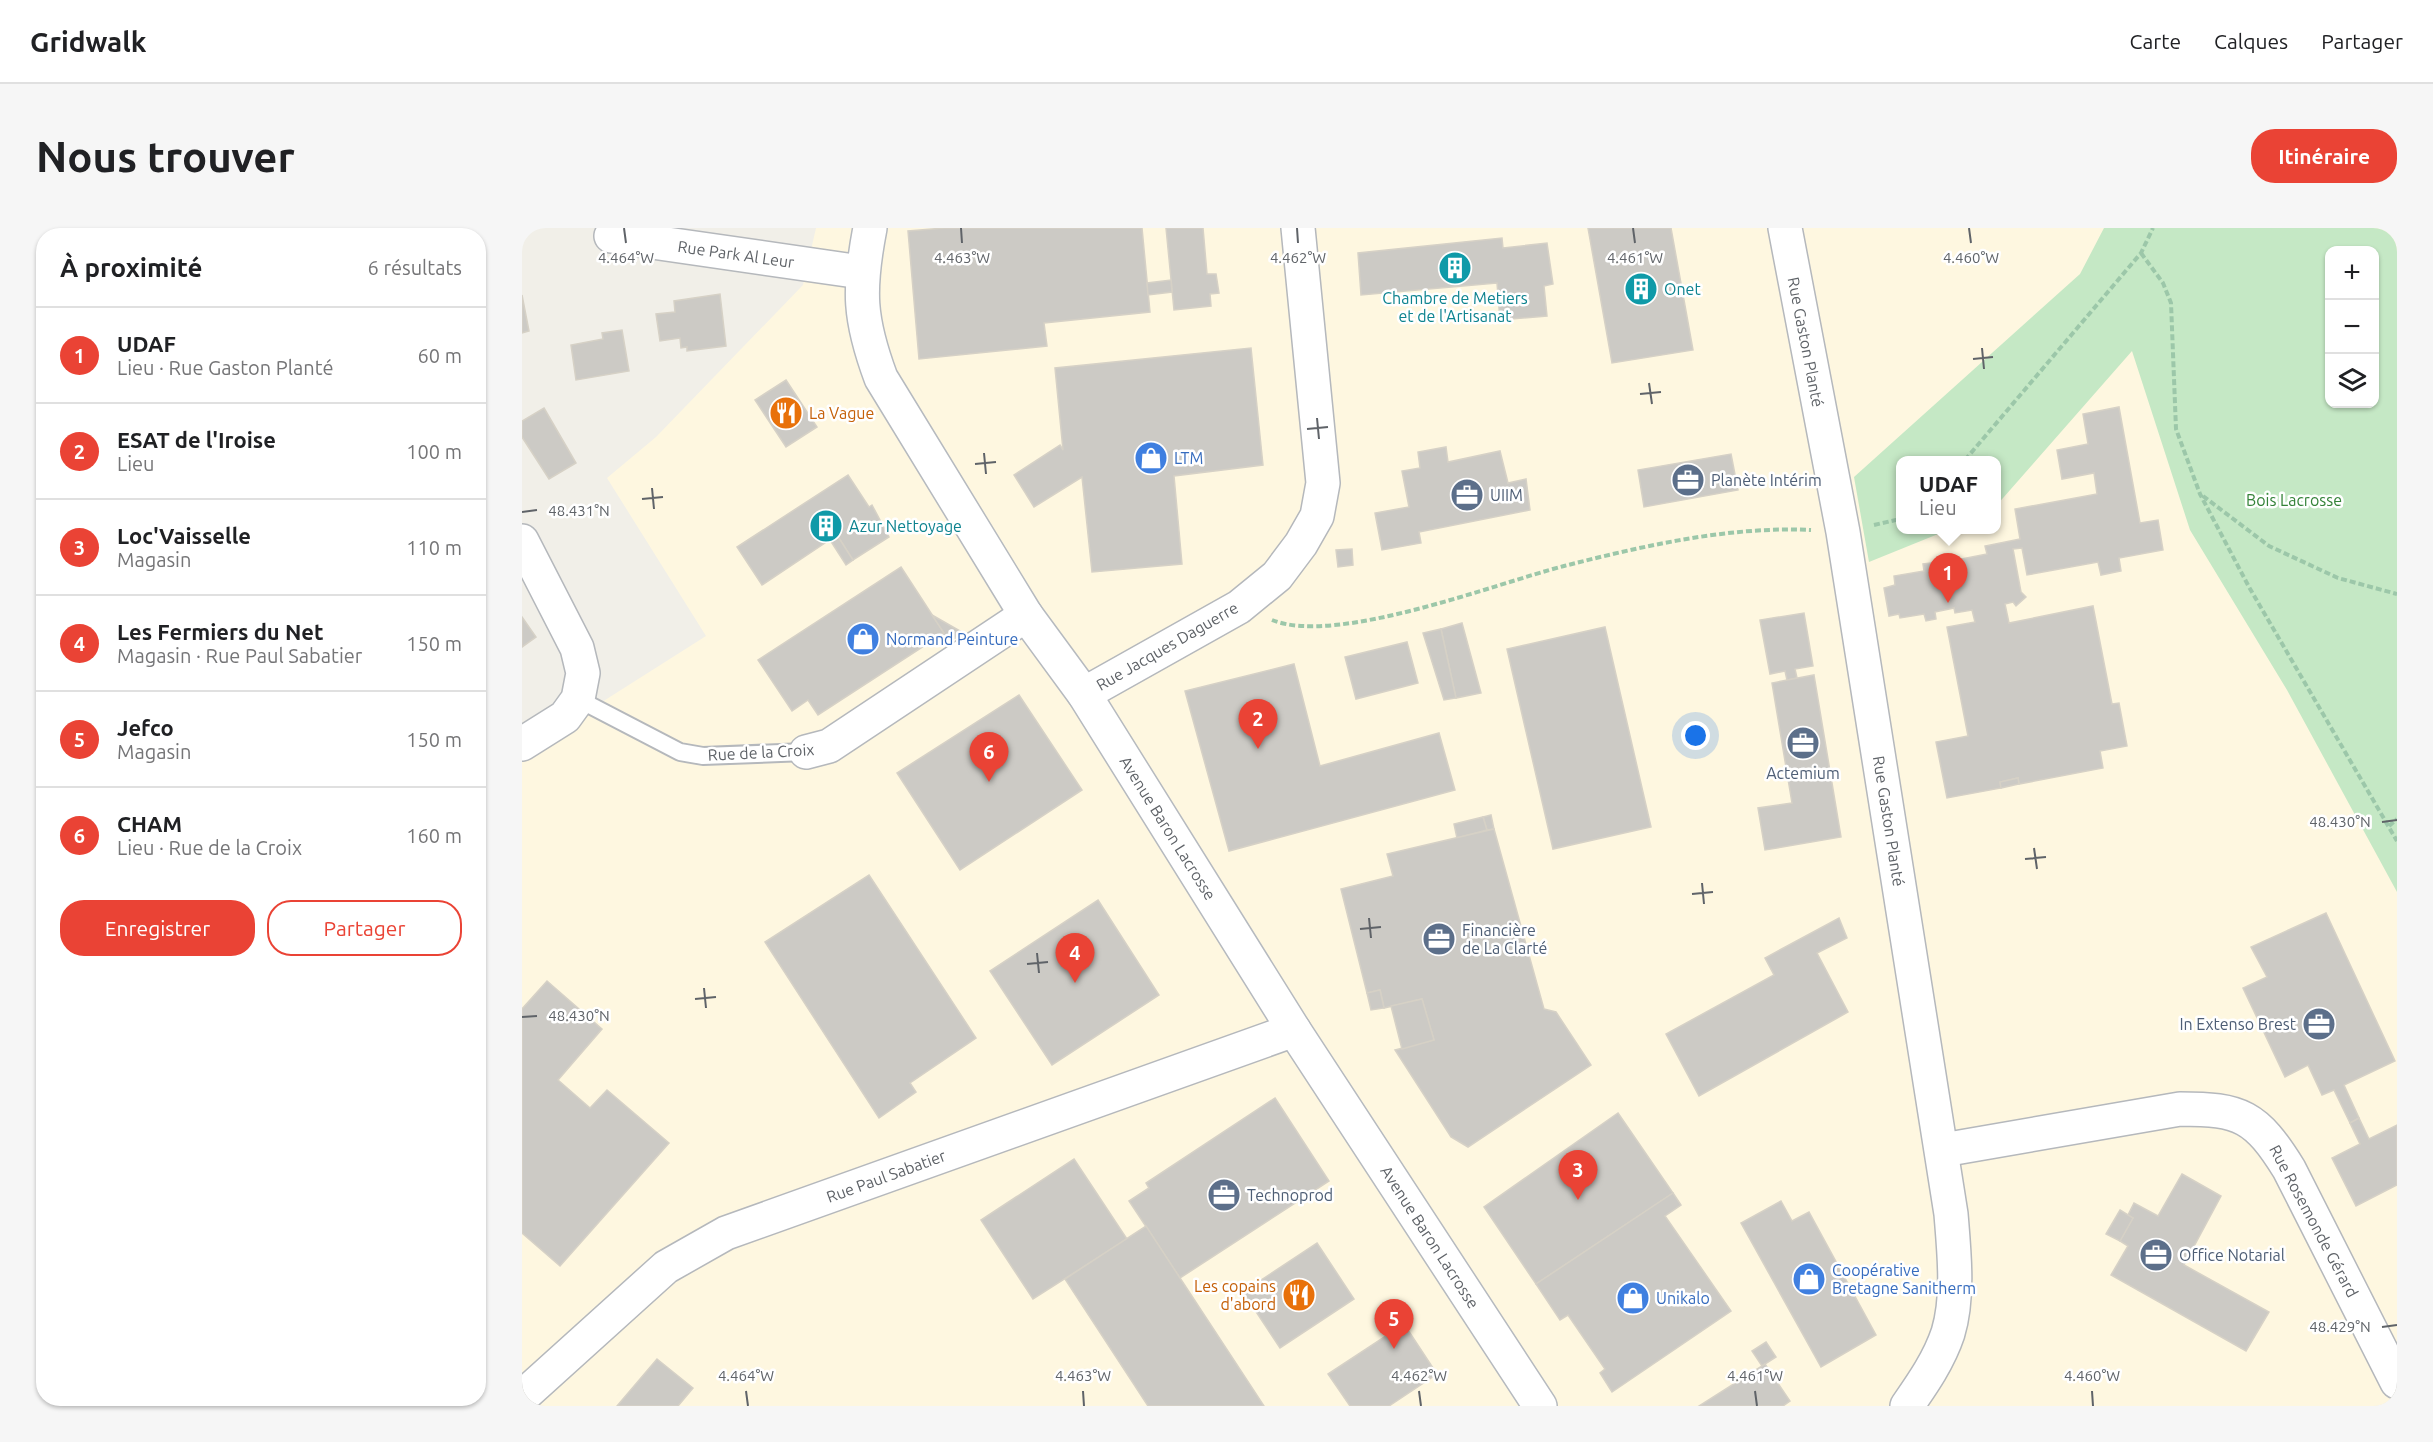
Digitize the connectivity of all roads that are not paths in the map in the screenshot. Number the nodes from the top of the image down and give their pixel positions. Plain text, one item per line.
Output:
1 (870, 228) edge
2 (1298, 228) edge
3 (1785, 228) edge
4 (611, 236) dead end
5 (861, 272) junction
6 (525, 555) edge
7 (1026, 615) junction
8 (1084, 694) junction
9 (578, 699) junction
10 (522, 744) edge
11 (806, 752) joint
12 (1294, 1029) junction
13 (1943, 1150) junction
14 (2397, 1382) edge
15 (522, 1397) edge
16 (1540, 1406) edge
17 (1907, 1406) edge

1 - 5 street, Avenue Baron Lacrosse
2 - 8 street, Rue Jacques Daguerre
3 - 13 street, Rue Gaston Planté
4 - 5 street, Rue Park Al Leur
5 - 7 street, Avenue Baron Lacrosse
6 - 9 street
7 - 8 street, Avenue Baron Lacrosse
7 - 11 street, Rue de la Croix
8 - 12 street, Avenue Baron Lacrosse
9 - 10 street
9 - 11 lane, Rue de la Croix
12 - 15 street, Rue Paul Sabatier
12 - 16 street, Avenue Baron Lacrosse
13 - 14 street, Rue Rosemonde Gérard
13 - 17 street, Rue Gaston Planté

